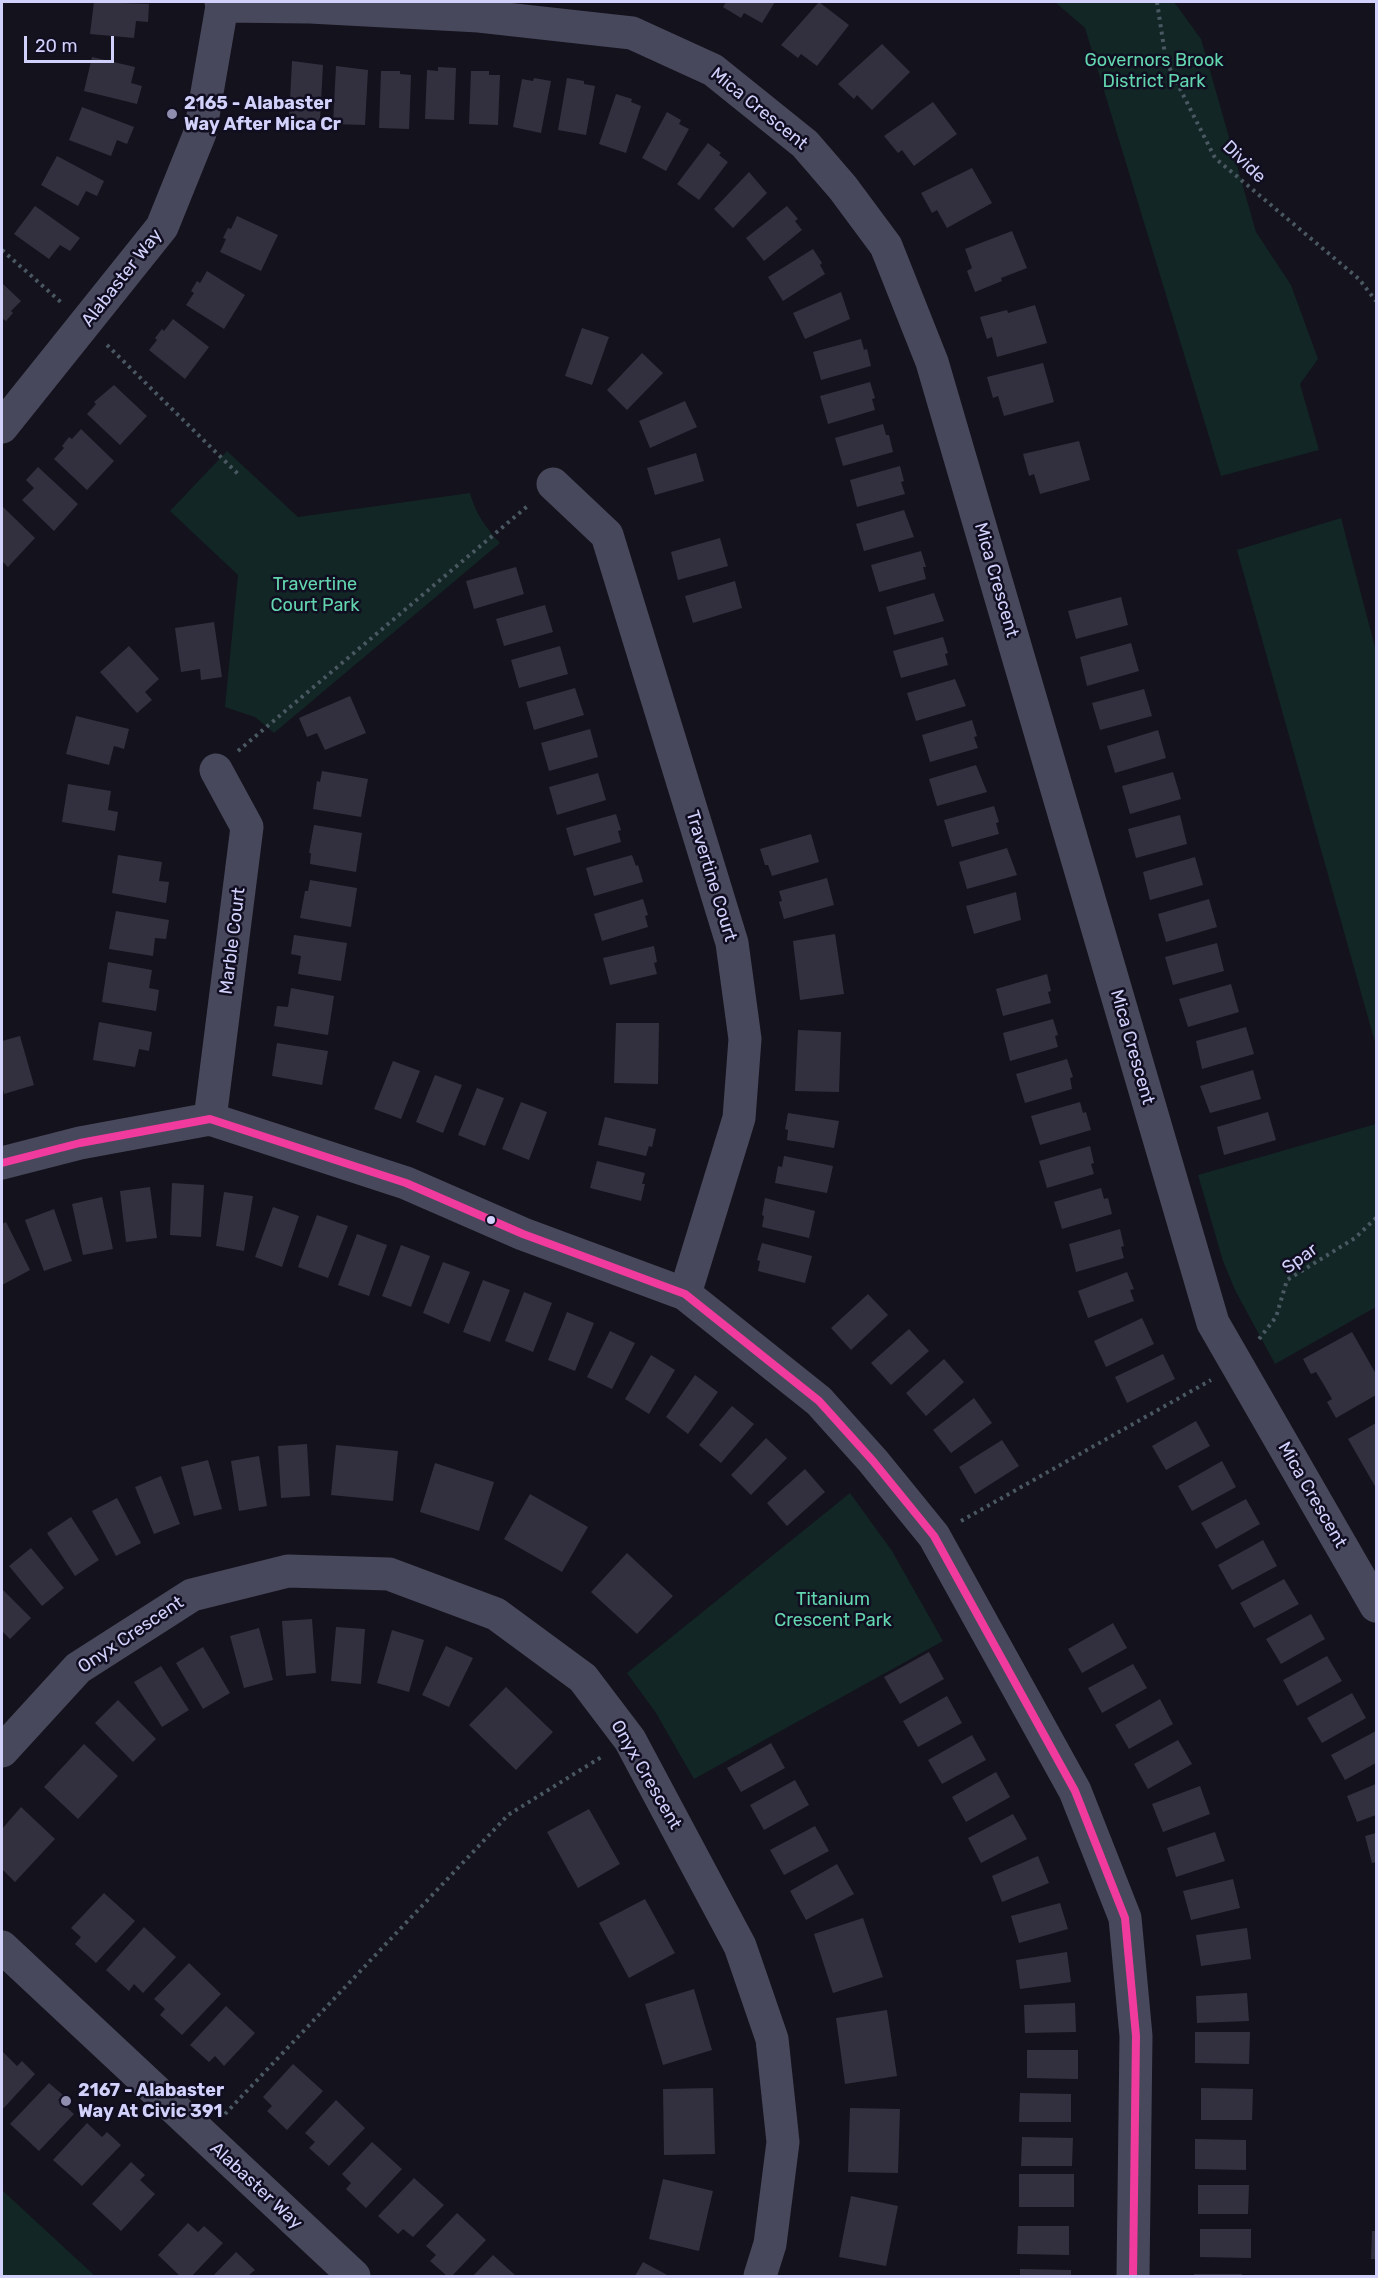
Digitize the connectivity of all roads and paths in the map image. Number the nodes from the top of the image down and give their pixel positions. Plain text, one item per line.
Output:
1 (1157, 2) edge
2 (222, 4) edge
3 (2, 250) edge
4 (1377, 301) edge
5 (86, 324) junction
6 (2, 427) edge
7 (238, 474) dead end
8 (553, 484) joint
9 (216, 770) joint
10 (210, 1119) junction
11 (2, 1163) edge
12 (1377, 1218) edge
13 (685, 1294) junction
14 (1238, 1365) junction
15 (934, 1536) junction
16 (1377, 1606) edge
17 (630, 1740) junction
18 (2, 1751) edge
19 (2, 1947) edge
20 (204, 2137) junction
21 (354, 2277) edge
22 (760, 2277) edge
23 (1132, 2277) edge

1 - 4 path, Divide
2 - 5 street, Alabaster Way
2 - 14 street, Mica Crescent
3 - 5 path
5 - 6 street, Alabaster Way
5 - 7 path
8 - 9 path
8 - 13 street, Travertine Court
9 - 10 street, Marble Court
10 - 11 street
10 - 13 street
12 - 14 path, Spar
13 - 15 street
14 - 15 path
14 - 16 street, Mica Crescent
15 - 23 street
17 - 18 street, Onyx Crescent
17 - 20 path
17 - 22 street, Onyx Crescent
19 - 20 street, Alabaster Way
20 - 21 street, Alabaster Way

